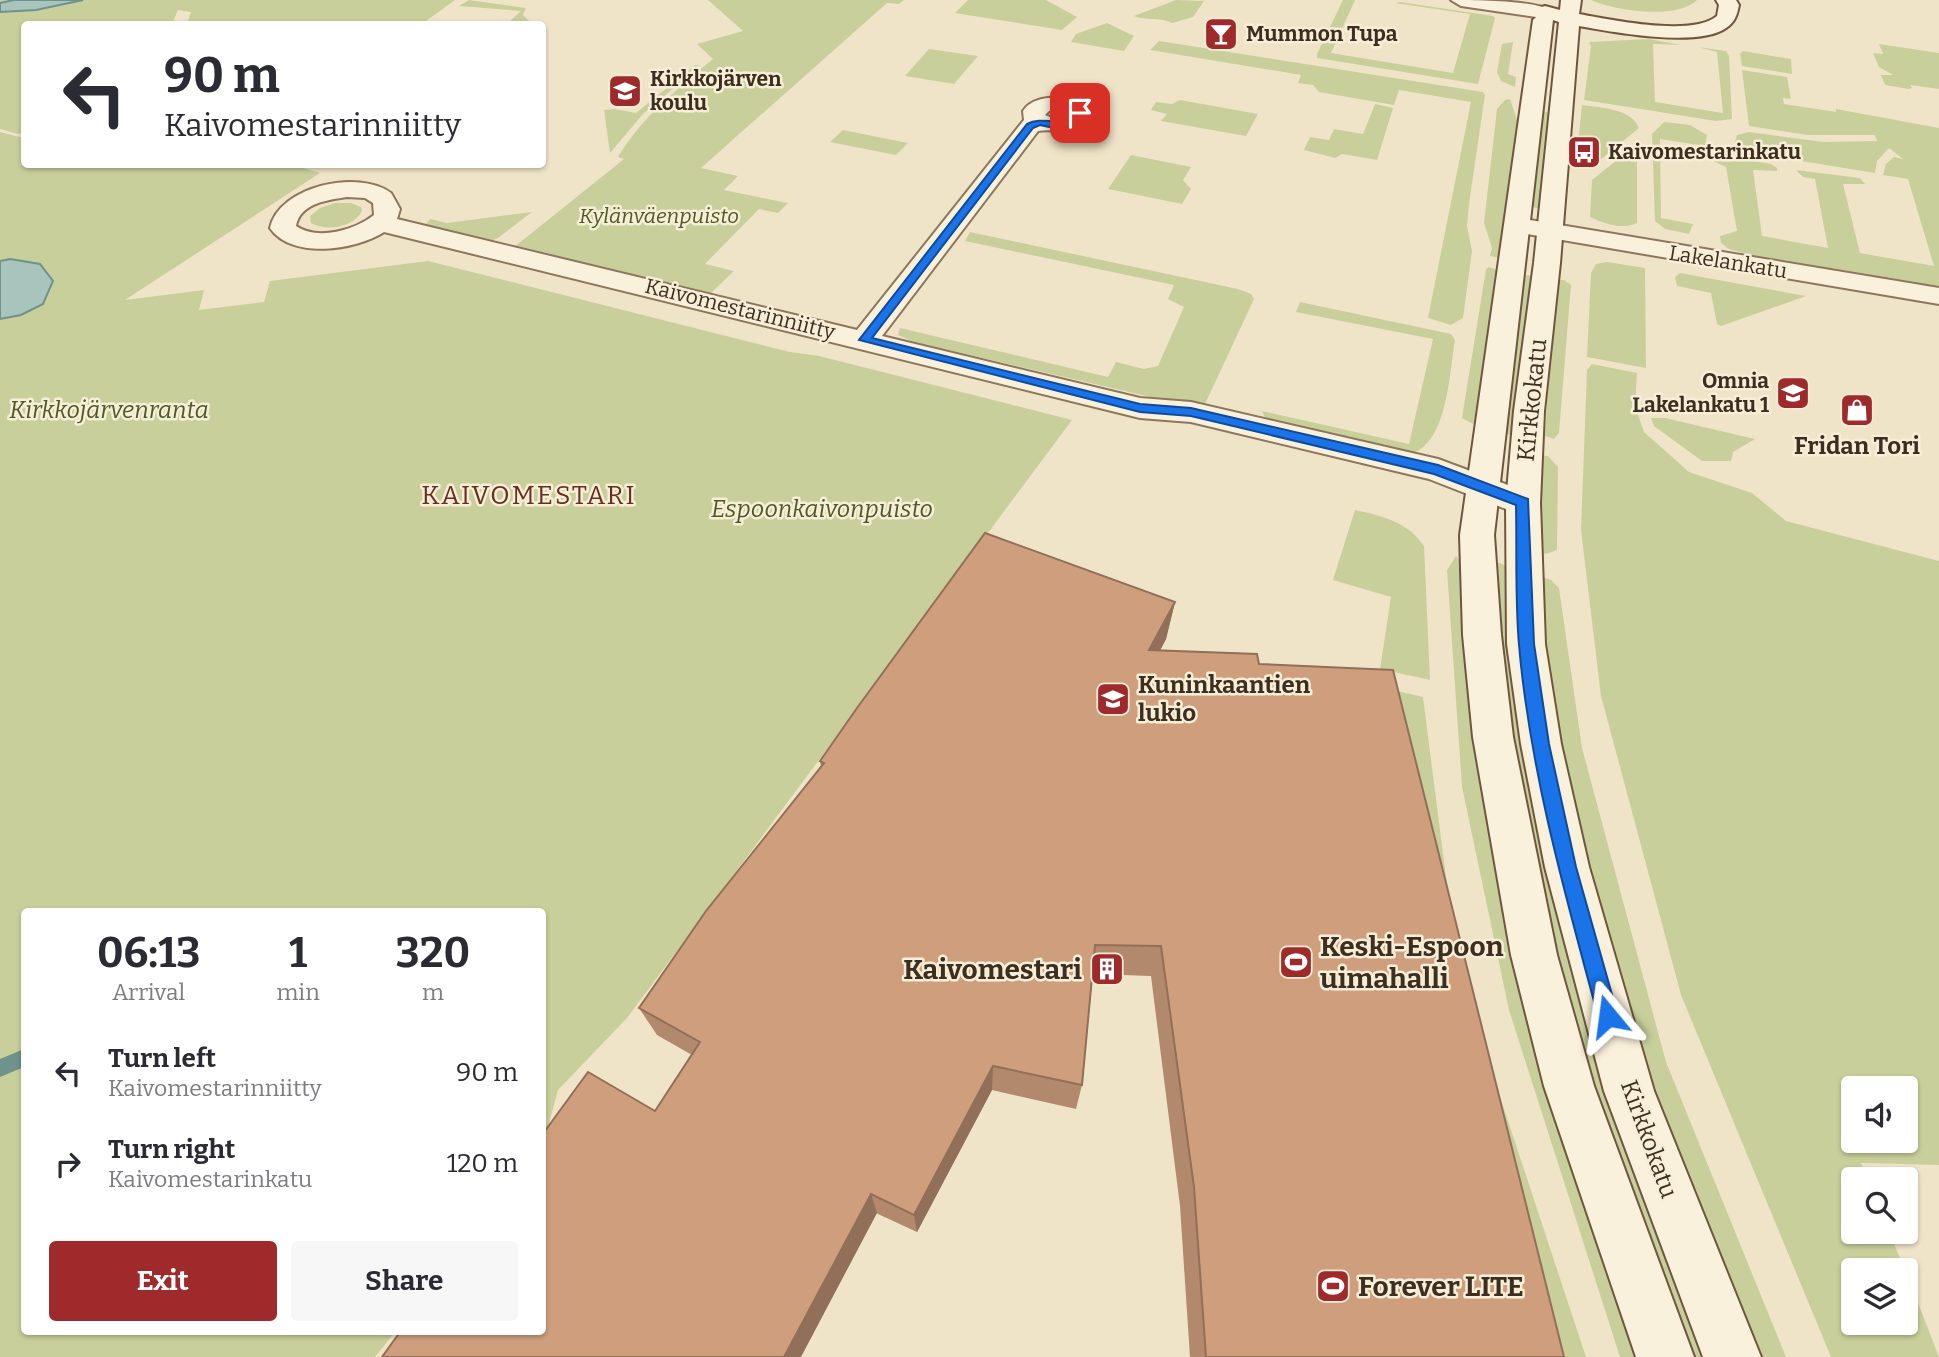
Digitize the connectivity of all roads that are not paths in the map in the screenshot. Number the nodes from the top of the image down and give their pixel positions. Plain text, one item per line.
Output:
1 (1461, 0) edge
2 (1709, 4) edge
3 (1544, 6) edge
4 (1570, 9) edge
5 (1039, 122) dead end
6 (380, 223) dead end
7 (1534, 229) junction
8 (1939, 296) edge
9 (864, 340) junction
10 (1496, 498) junction
11 (1665, 1357) edge
12 (1732, 1357) edge

1 - 3 main road
2 - 4 main road
2 - 4 main road
3 - 4 main road
3 - 7 main road, Kirkkokatu
4 - 7 main road, Kirkkokatu
5 - 9 main road
6 - 9 main road, Kaivomestarinniitty
7 - 8 main road, Lakelankatu
7 - 10 main road, Kirkkokatu
9 - 10 main road, Kaivomestarinniitty
10 - 11 main road, Kirkkokatu
10 - 12 main road, Kirkkokatu

